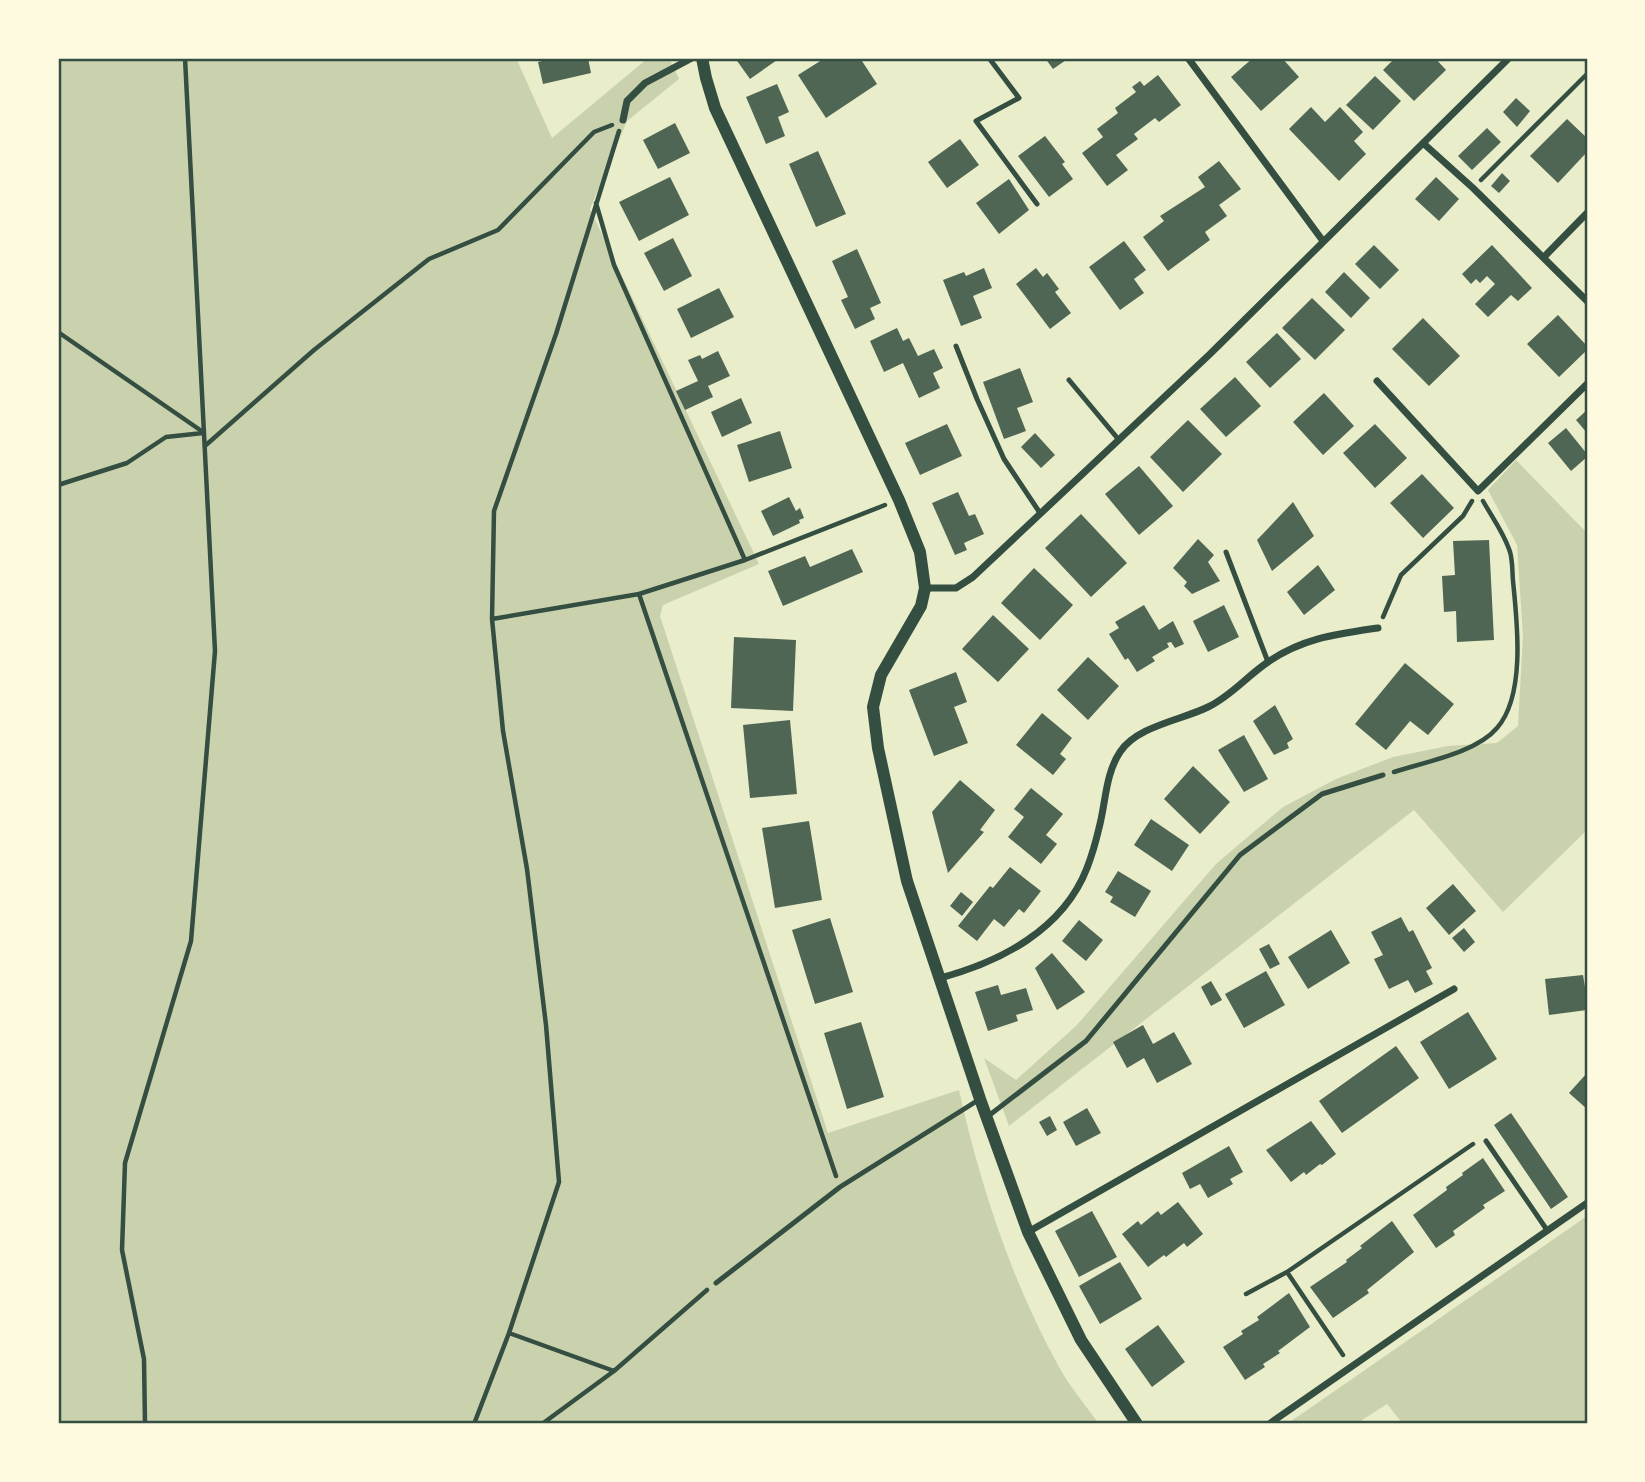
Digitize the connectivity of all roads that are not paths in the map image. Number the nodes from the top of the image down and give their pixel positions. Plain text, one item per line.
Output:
1 (692, 58) edge
2 (702, 58) edge
3 (989, 58) edge
4 (1188, 58) edge
5 (1509, 58) edge
6 (623, 120) road end
7 (1423, 144) junction
8 (1037, 204) dead end
9 (1587, 213) edge
10 (1323, 242) junction
11 (1544, 257) junction
12 (1587, 300) edge
13 (956, 346) dead end
14 (1069, 380) dead end
15 (1377, 381) dead end
16 (1587, 384) edge
17 (1119, 440) junction
18 (1040, 513) junction
19 (1226, 552) dead end
20 (925, 588) junction
21 (1378, 628) road end
22 (1268, 662) junction
23 (1383, 775) road end
24 (940, 978) junction
25 (1454, 989) dead end
26 (980, 1099) junction
27 (987, 1117) junction
28 (1486, 1141) road end
29 (1587, 1203) edge
30 (1547, 1230) junction
31 (1028, 1232) junction
32 (716, 1283) road end
33 (1137, 1424) edge
34 (1269, 1424) edge

1 - 6 street
2 - 20 street
3 - 8 lane
4 - 10 street
5 - 7 street
7 - 10 street
7 - 11 street
9 - 11 street
10 - 17 street
11 - 12 street
13 - 18 lane
14 - 17 lane
15 - 16 street
17 - 18 street
18 - 20 street
19 - 22 lane
20 - 24 street
21 - 22 street
22 - 24 street
23 - 27 lane
24 - 26 street
25 - 31 street
26 - 27 street
26 - 32 lane
27 - 31 street
28 - 30 lane
29 - 30 street
30 - 34 street
31 - 33 street

